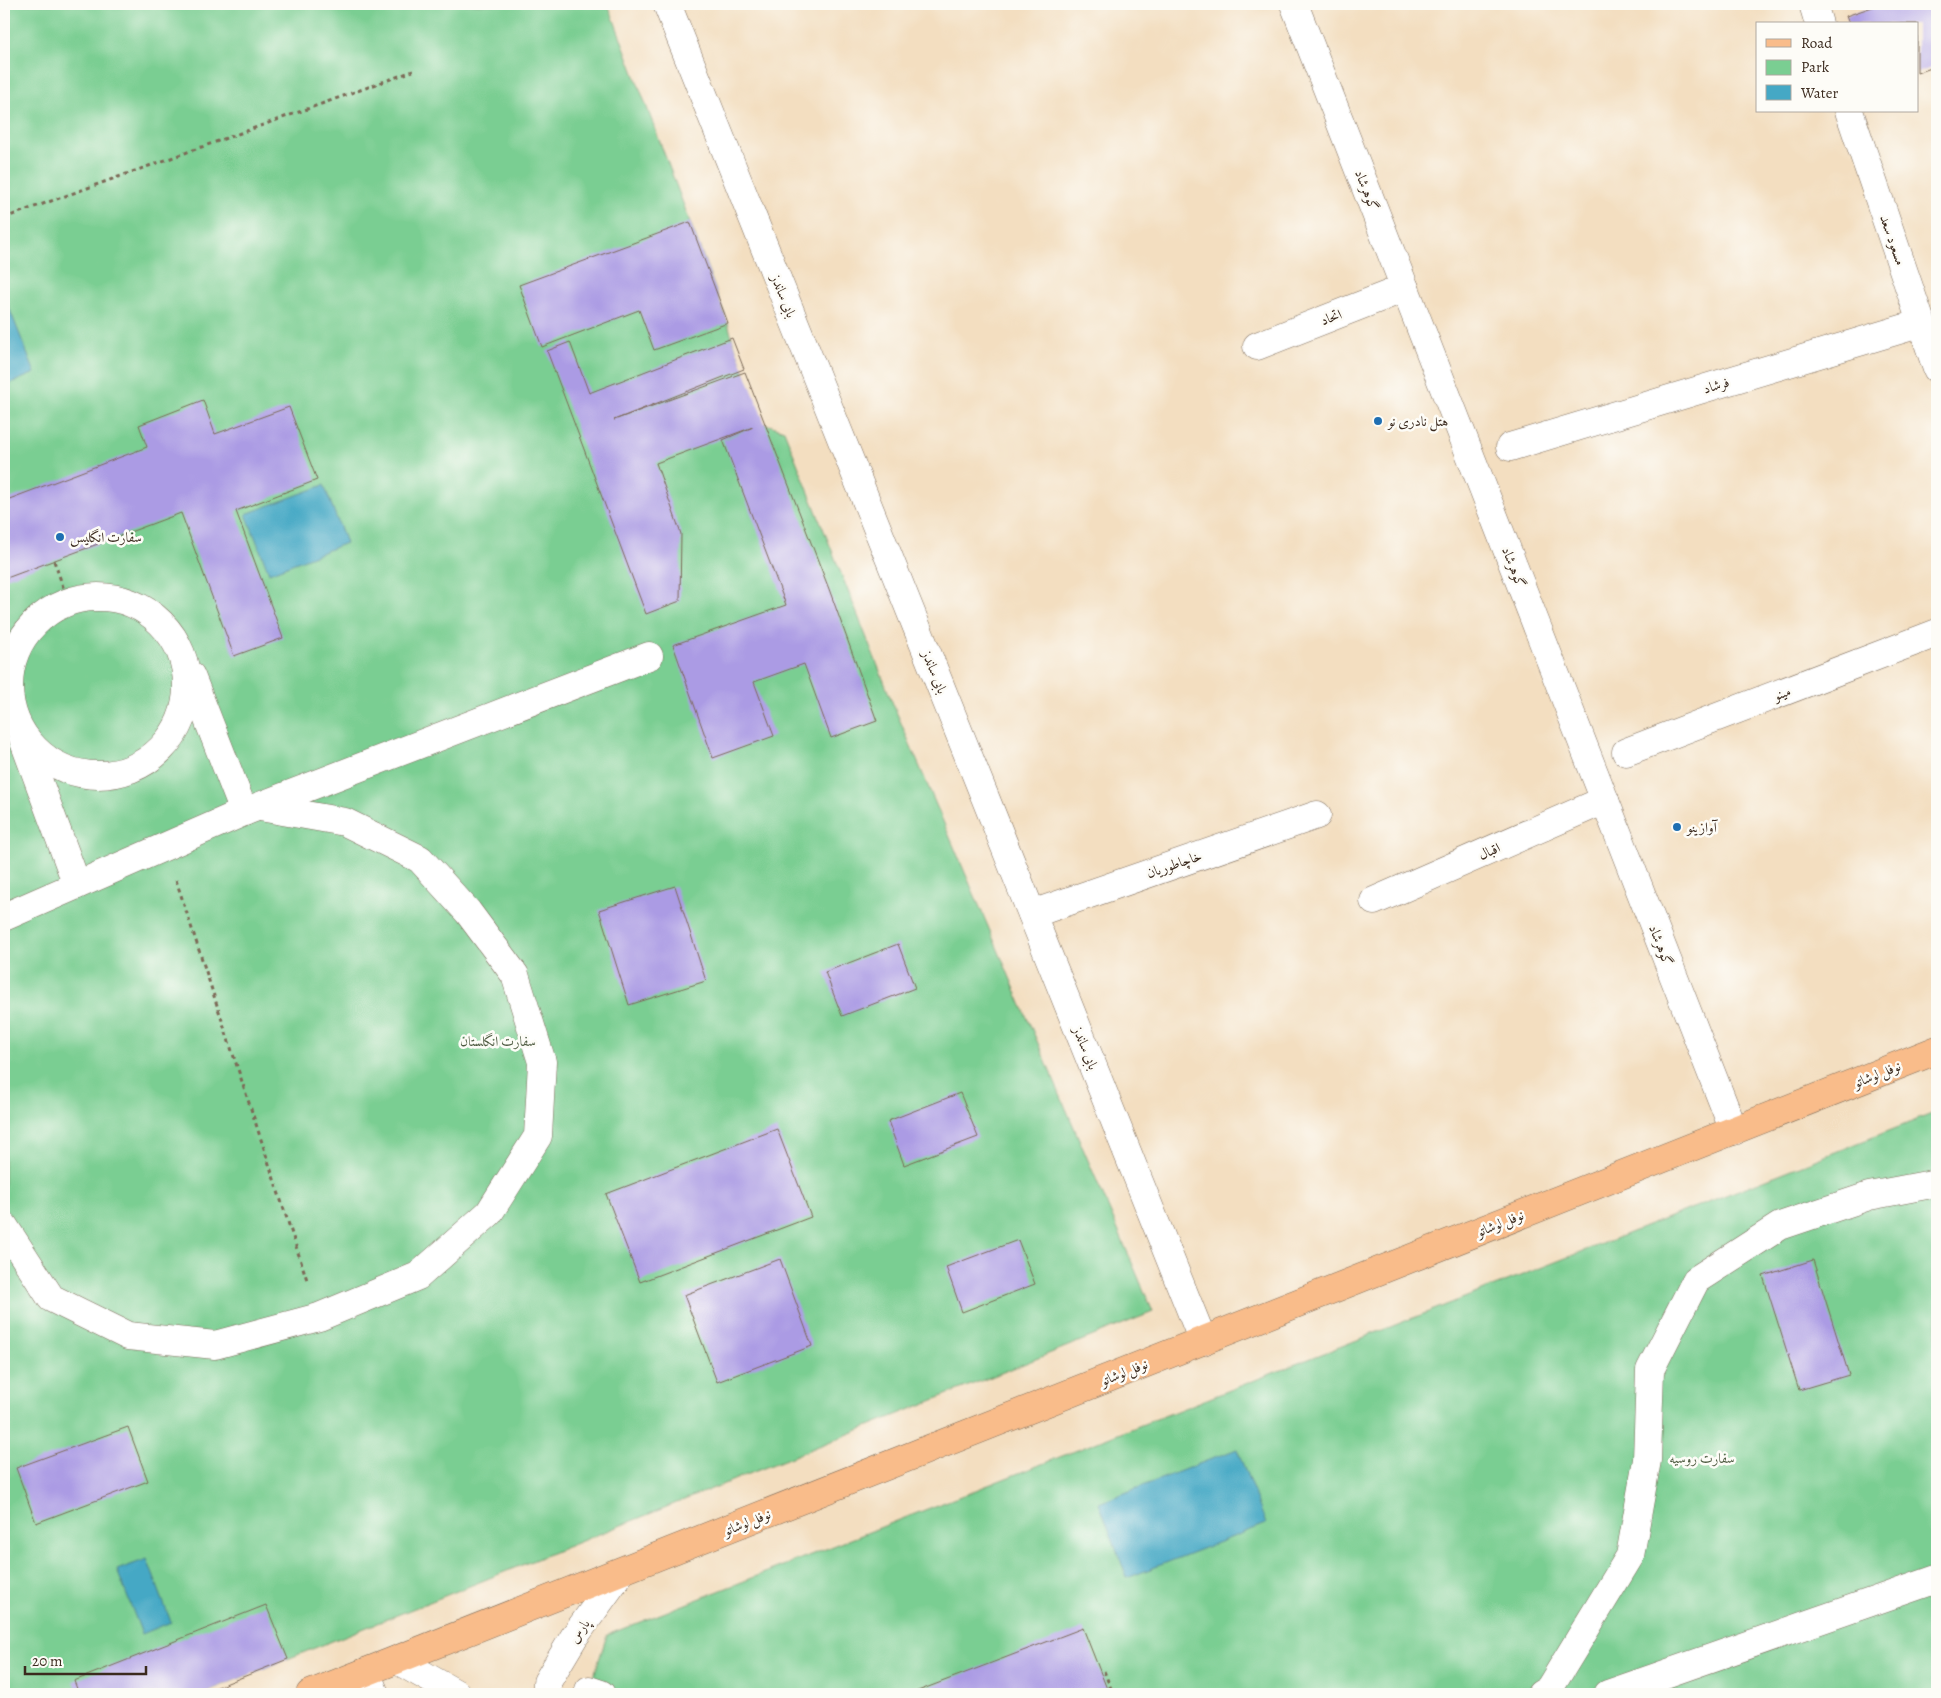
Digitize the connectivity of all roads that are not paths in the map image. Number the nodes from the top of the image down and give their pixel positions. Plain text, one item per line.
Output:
1 (666, 4) edge
2 (1294, 4) edge
3 (1813, 4) edge
4 (1818, 22) edge
5 (1849, 112) edge
6 (1405, 288) junction
7 (1922, 323) junction
8 (1257, 346) dead end
9 (1937, 369) edge
10 (1510, 447) dead end
11 (1937, 633) edge
12 (649, 656) dead end
13 (186, 664) junction
14 (16, 722) junction
15 (1626, 752) dead end
16 (1605, 800) junction
17 (252, 809) junction
18 (1317, 815) dead end
19 (77, 885) junction
20 (1374, 901) dead end
21 (1032, 914) junction
22 (4, 917) edge
23 (1937, 1050) edge
24 (1734, 1131) junction
25 (1937, 1182) edge
26 (4, 1226) edge
27 (1204, 1341) junction
28 (621, 1572) junction
29 (1937, 1579) edge
30 (397, 1660) junction
31 (370, 1683) edge
32 (310, 1694) edge
33 (457, 1694) edge
34 (547, 1694) edge
35 (1541, 1694) edge
36 (1608, 1694) edge

1 - 21 street, بابی ساندز
2 - 6 street, گوهرشاد
3 - 4 street
5 - 7 street, مسعود سعد
6 - 8 street, اتحاد
6 - 16 street, گوهرشاد
7 - 9 street, مسعود سعد
7 - 10 street, فرشاد
11 - 15 street, مینو
12 - 17 street
13 - 14 street
13 - 14 street
13 - 17 street
14 - 19 street
16 - 20 street, اقبال
16 - 24 street, گوهرشاد
17 - 19 street
17 - 26 street
18 - 21 street, خاچاطوریان
19 - 22 street
21 - 27 street, بابی ساندز
23 - 24 main road, نوفل لوشاتو
24 - 27 main road, نوفل لوشاتو
25 - 35 street
27 - 28 main road, نوفل لوشاتو
28 - 30 main road, نوفل لوشاتو
28 - 34 street, پارس
29 - 36 street
30 - 31 main road, نوفل لوشاتو
30 - 33 street
31 - 32 main road, نوفل لوشاتو

